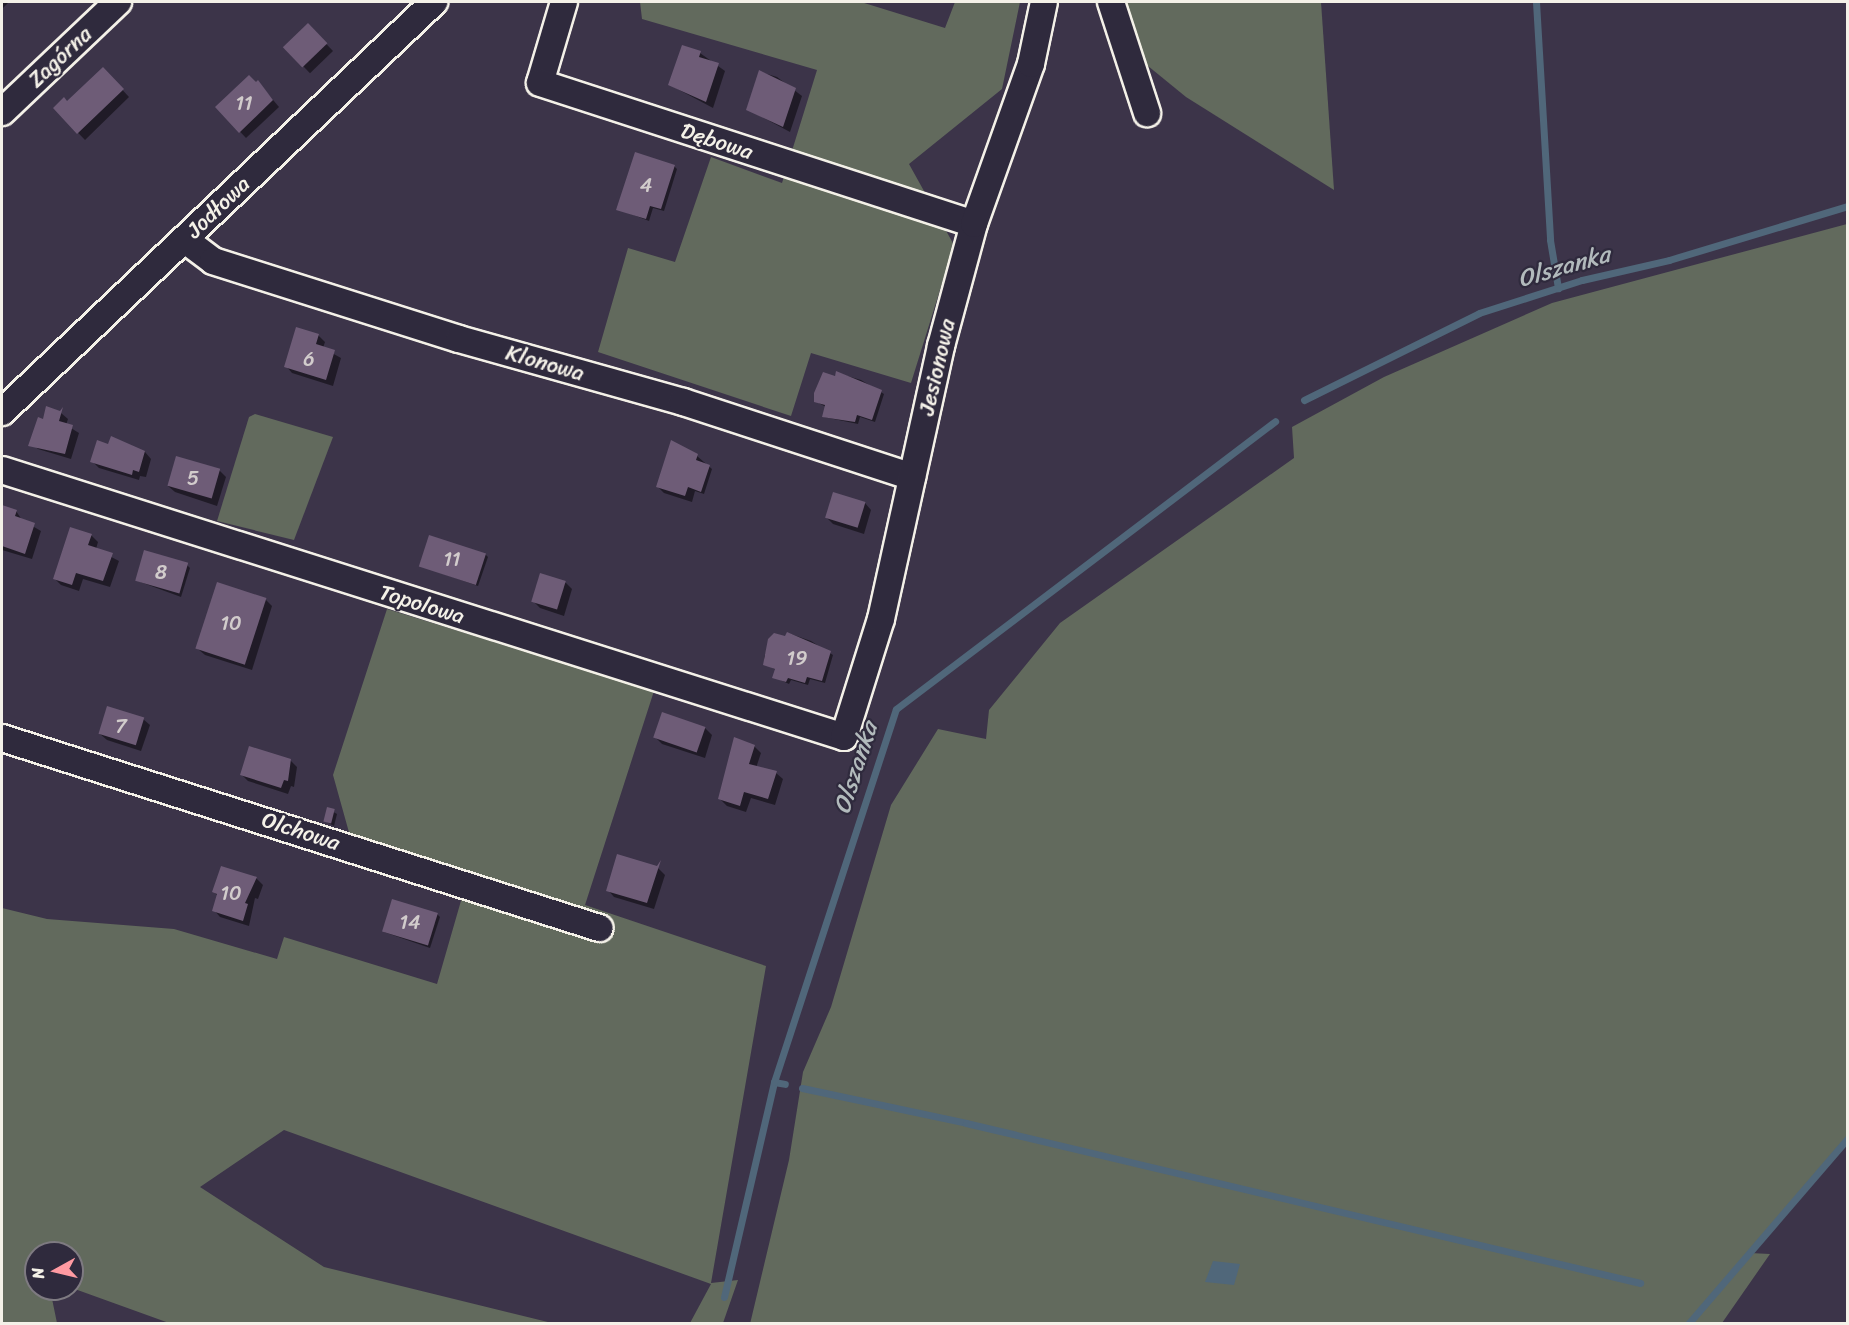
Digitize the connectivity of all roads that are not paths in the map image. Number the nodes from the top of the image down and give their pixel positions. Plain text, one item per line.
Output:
1 (118, 2) edge
2 (434, 2) edge
3 (564, 2) edge
4 (1044, 2) edge
5 (1111, 2) edge
6 (2, 112) edge
7 (1148, 113) dead end
8 (974, 224) junction
9 (184, 239) junction
10 (2, 412) edge
11 (2, 470) edge
12 (912, 477) junction
13 (844, 737) joint
14 (2, 738) edge
15 (599, 928) dead end

1 - 6 street, Zagórna
2 - 9 street, Jodłowa
3 - 8 street, Dębowa
4 - 8 street, Jesionowa
5 - 7 street
8 - 12 street, Jesionowa
9 - 10 street, Jodłowa
9 - 12 street, Klonowa
11 - 13 street, Topolowa
12 - 13 street, Jesionowa
14 - 15 street, Olchowa

